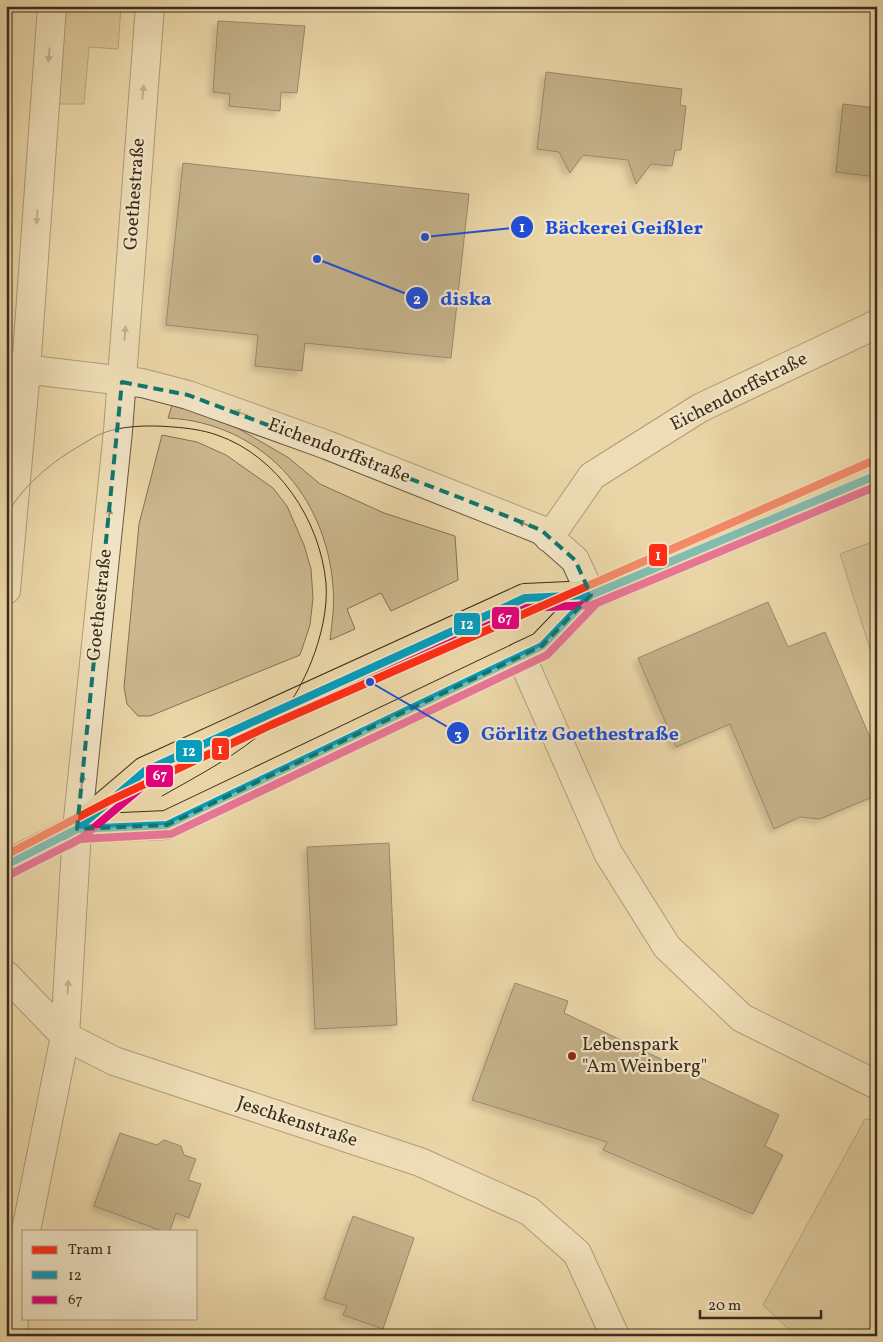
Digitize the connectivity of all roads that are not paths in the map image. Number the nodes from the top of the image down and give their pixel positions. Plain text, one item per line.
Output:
1 (52, 6) edge
2 (150, 6) edge
3 (877, 324) edge
4 (16, 368) edge
5 (122, 382) junction
6 (877, 475) edge
7 (549, 538) junction
8 (6, 590) edge
9 (591, 596) junction
10 (521, 656) junction
11 (77, 829) junction
12 (6, 865) edge
13 (6, 975) edge
14 (64, 1036) junction
15 (877, 1086) edge
16 (22, 1230) edge
17 (22, 1230) edge
18 (19, 1244) edge
19 (13, 1336) edge
20 (615, 1336) edge

1 -> 4 street
5 -> 2 street, Goethestraße
3 - 7 street, Eichendorffstraße
4 - 5 street
4 - 8 street
7 -> 5 street, Eichendorffstraße
11 -> 5 street, Goethestraße
6 - 9 main road
7 - 9 street, Eichendorffstraße
9 - 10 main road
9 - 11 main road
10 - 11 main road
10 - 15 street
11 - 12 main road
14 -> 11 street
13 - 14 street, Jeschkenstraße
14 - 16 street
14 - 20 street, Jeschkenstraße
17 - 18 street
18 - 19 street

